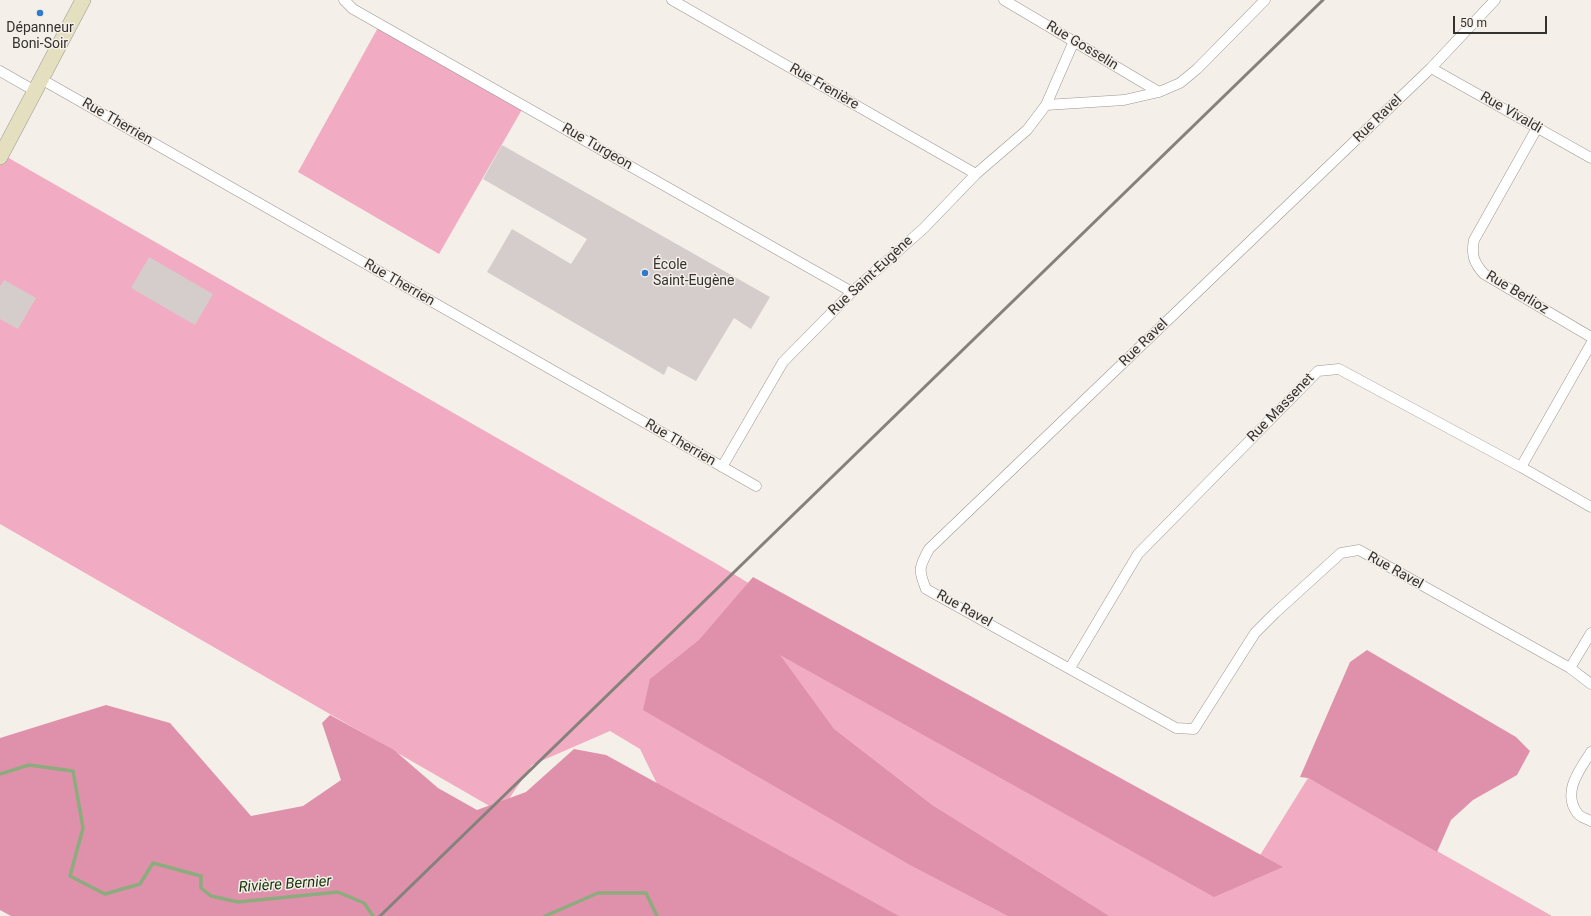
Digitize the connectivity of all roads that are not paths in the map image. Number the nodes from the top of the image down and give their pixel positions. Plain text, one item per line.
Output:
1 (83, 0) edge
2 (344, 0) edge
3 (672, 0) edge
4 (1004, 0) edge
5 (1265, 0) edge
6 (1495, 0) edge
7 (1074, 41) junction
8 (1431, 68) junction
9 (0, 71) edge
10 (38, 85) junction
11 (1159, 92) junction
12 (1046, 105) junction
13 (1537, 128) junction
14 (0, 157) edge
15 (1591, 158) edge
16 (976, 174) junction
17 (852, 292) junction
18 (1591, 336) edge
19 (1591, 344) edge
20 (722, 467) junction
21 (1521, 467) junction
22 (756, 486) dead end
23 (1591, 507) edge
24 (1591, 633) edge
25 (1070, 668) junction
26 (1570, 668) junction
27 (1591, 684) edge
28 (1591, 752) edge
29 (1591, 821) edge

1 - 10 street
2 - 17 street, Rue Turgeon
3 - 16 street, Rue Frenière
4 - 7 street, Rue Gosselin
5 - 11 street
6 - 8 street, Rue Ravel
7 - 11 street, Rue Gosselin
7 - 12 street, Rue Saint-Eugène
8 - 13 street, Rue Vivaldi
8 - 25 street, Rue Ravel
9 - 10 street, Rue Therrien
10 - 14 street
10 - 20 street, Rue Therrien
11 - 12 street
12 - 16 street, Rue Saint-Eugène
13 - 15 street, Rue Vivaldi
13 - 18 street, Rue Berlioz
16 - 17 street, Rue Saint-Eugène
17 - 20 street, Rue Saint-Eugène
19 - 21 street
20 - 22 street, Rue Therrien
21 - 23 street, Rue Massenet
21 - 25 street, Rue Massenet
24 - 26 street
25 - 26 street, Rue Ravel
26 - 27 street, Rue Ravel
28 - 29 street

